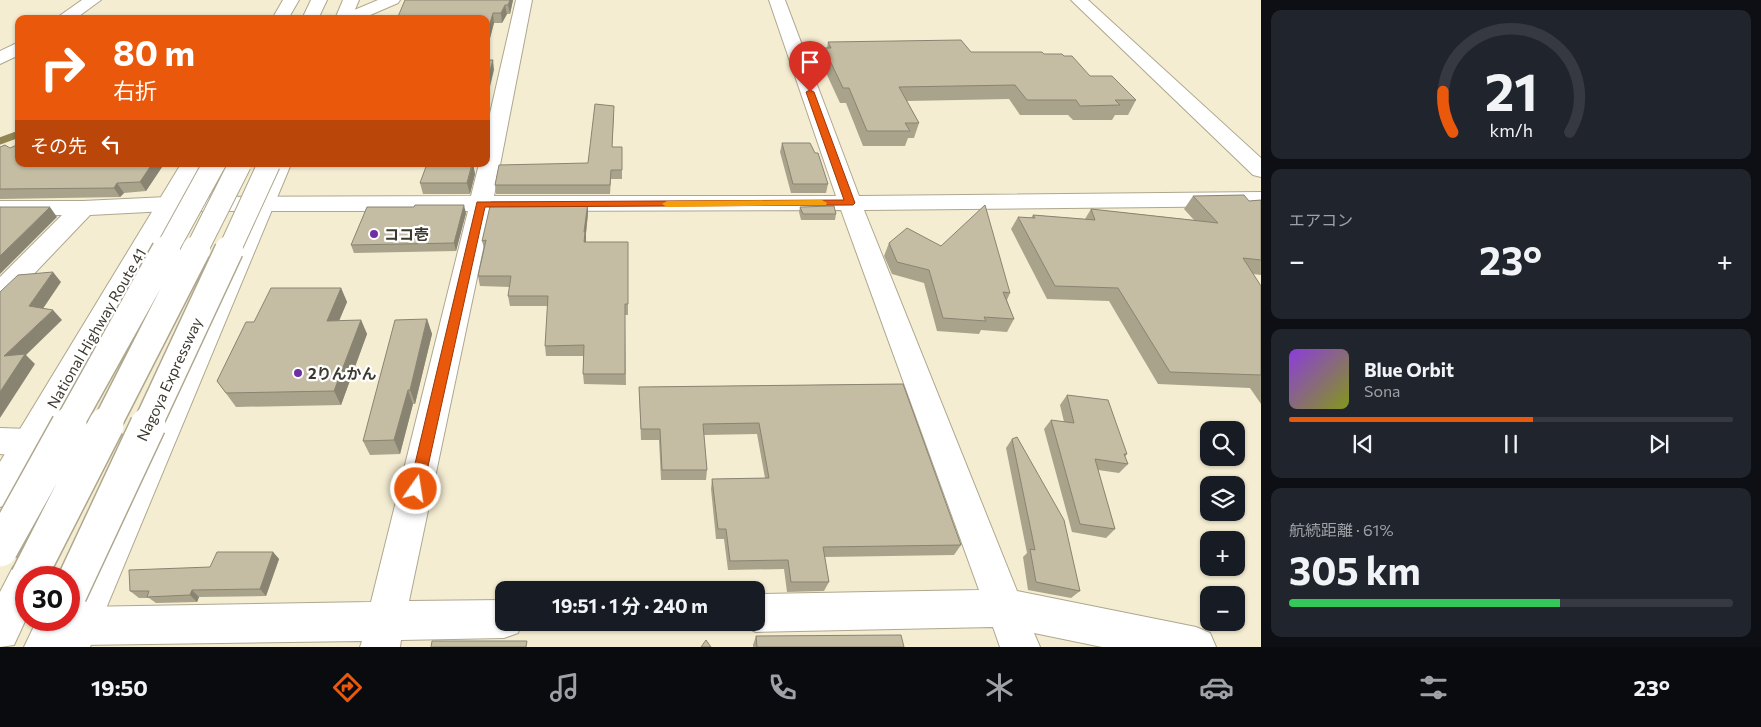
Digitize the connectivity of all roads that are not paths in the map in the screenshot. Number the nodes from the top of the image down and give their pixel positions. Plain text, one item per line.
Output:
1 (93, 0) edge
2 (291, 0) edge
3 (304, 0) edge
4 (319, 0) edge
5 (344, 0) edge
6 (351, 0) edge
7 (392, 0) edge
8 (524, 0) edge
9 (777, 0) edge
10 (1079, 0) edge
11 (69, 15) edge
12 (282, 15) edge
13 (296, 15) edge
14 (312, 15) edge
15 (338, 15) edge
16 (346, 15) edge
17 (355, 15) edge
18 (15, 50) edge
19 (0, 59) edge
20 (490, 161) edge
21 (190, 167) edge
22 (212, 167) edge
23 (238, 167) edge
24 (268, 167) edge
25 (279, 167) edge
26 (489, 167) edge
27 (1261, 170) edge
28 (1261, 199) edge
29 (850, 203) junction
30 (168, 204) junction
31 (481, 204) junction
32 (262, 205) junction
33 (0, 208) edge
34 (83, 208) junction
35 (0, 293) edge
36 (15, 442) edge
37 (0, 492) edge
38 (0, 549) edge
39 (34, 566) edge
40 (80, 597) edge
41 (80, 598) edge
42 (15, 602) edge
43 (1006, 608) junction
44 (765, 613) edge
45 (495, 620) edge
46 (80, 622) edge
47 (0, 631) edge
48 (60, 631) edge
49 (382, 634) edge
50 (44, 647) edge
51 (1020, 647) edge
52 (1196, 647) edge

1 - 11 main road
2 - 12 main road
3 - 13 main road
4 - 14 main road
5 - 15 main road
6 - 16 main road
7 - 17 main road
8 - 20 main road
9 - 29 main road
10 - 27 main road
18 - 19 main road
21 - 30 main road, National Highway Route 41
22 - 38 main road, bridge
23 - 39 main road, bridge
24 - 40 main road, Nagoya Expressway, bridge
25 - 32 main road
26 - 31 main road
28 - 29 main road
29 - 31 main road
29 - 43 main road
30 - 32 main road
30 - 34 main road
30 - 36 main road, National Highway Route 41
31 - 32 main road
31 - 49 main road
32 - 41 main road
33 - 34 main road
34 - 35 main road
36 - 37 main road, National Highway Route 41
42 - 47 main road
43 - 44 main road
43 - 51 main road
43 - 52 main road
45 - 49 main road
46 - 49 main road
48 - 50 main road, Nagoya Expressway

